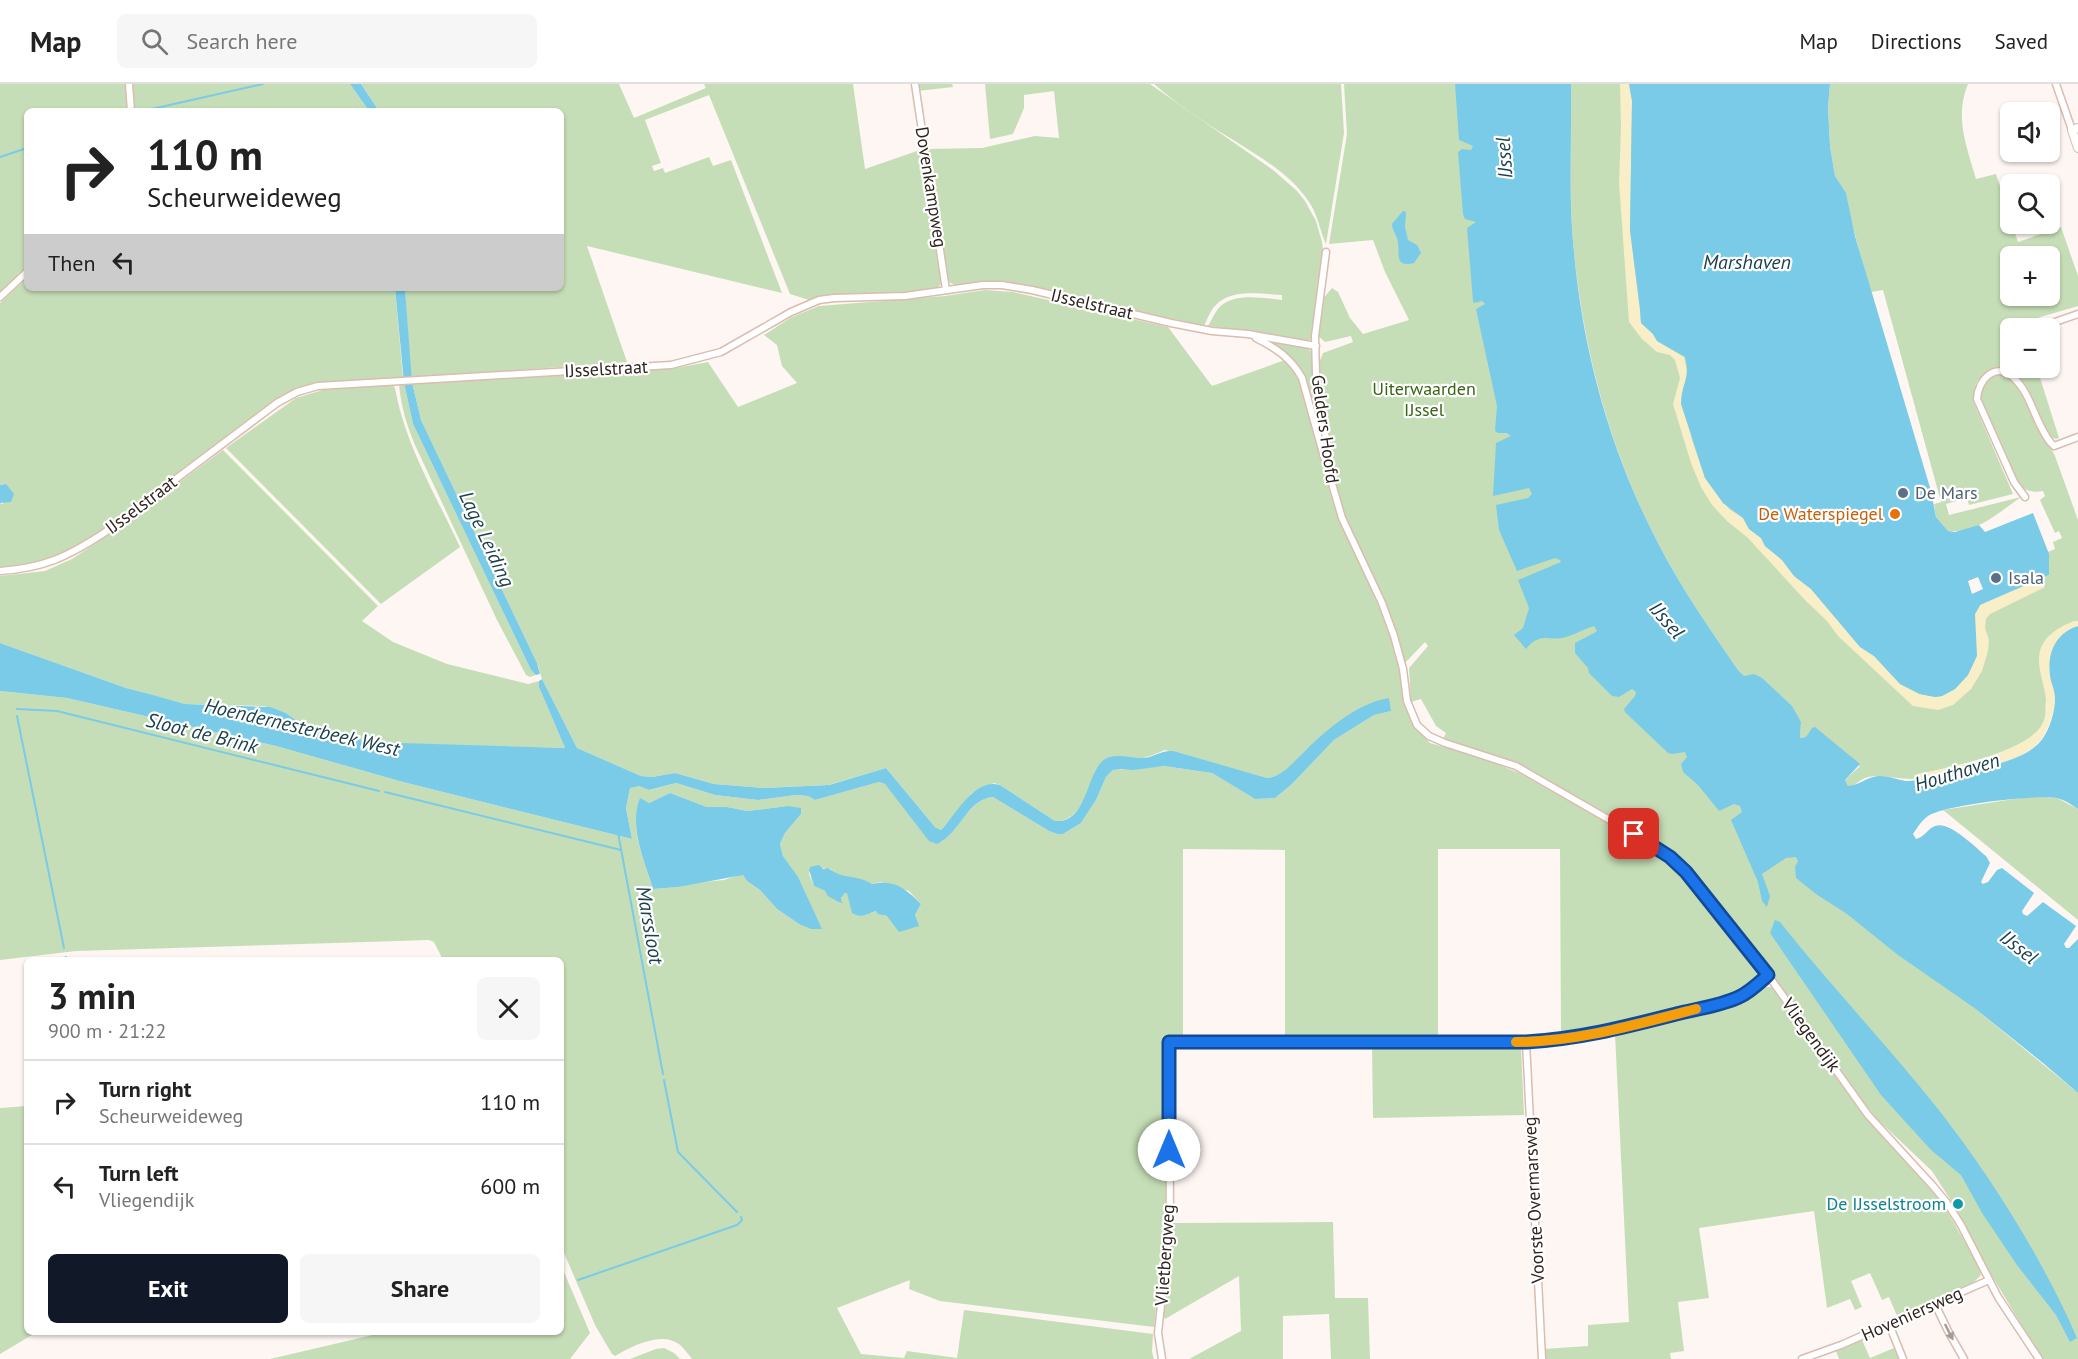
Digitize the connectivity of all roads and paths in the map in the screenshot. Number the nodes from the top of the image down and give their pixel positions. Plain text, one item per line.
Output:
1 (129, 84) edge
2 (915, 84) edge
3 (2056, 84) edge
4 (131, 108) edge
5 (2075, 129) edge
6 (2078, 148) edge
7 (1326, 252) dead end
8 (24, 275) edge
9 (946, 290) junction
10 (0, 297) edge
11 (2078, 314) edge
12 (2060, 320) edge
13 (1248, 334) junction
14 (1316, 346) junction
15 (2078, 437) edge
16 (1328, 470) junction
17 (2025, 497) dead end
18 (0, 571) edge
19 (1407, 700) joint
20 (1768, 975) junction
21 (1526, 1042) junction
22 (1989, 1280) junction
23 (1935, 1304) junction
24 (1889, 1324) junction
25 (1162, 1359) edge
26 (1542, 1359) edge
27 (1802, 1359) edge
28 (1903, 1359) edge
29 (1964, 1359) edge
30 (2039, 1359) edge

1 - 4 street
2 - 9 street, Dovenkampweg
3 - 5 street
5 - 6 street
7 - 14 street, Gelders Hoofd
8 - 10 street
9 - 13 street, IJsselstraat
9 - 18 street, IJsselstraat
11 - 12 street
13 - 14 street, IJsselstraat
13 - 16 street, IJsselstraat
14 - 16 street, Gelders Hoofd
15 - 17 street
16 - 19 street, Gelders Hoofd
19 - 20 street, Vliegendijk
20 - 21 street
20 - 22 street, Vliegendijk
21 - 25 street, Vlietbergweg
21 - 26 street, Voorste Overmarsweg
22 - 23 street, Hoveniersweg
22 - 30 street, Vliegendijk
23 - 24 street, Hoveniersweg
23 -> 29 street
24 - 27 street, Hoveniersweg
24 - 28 street

